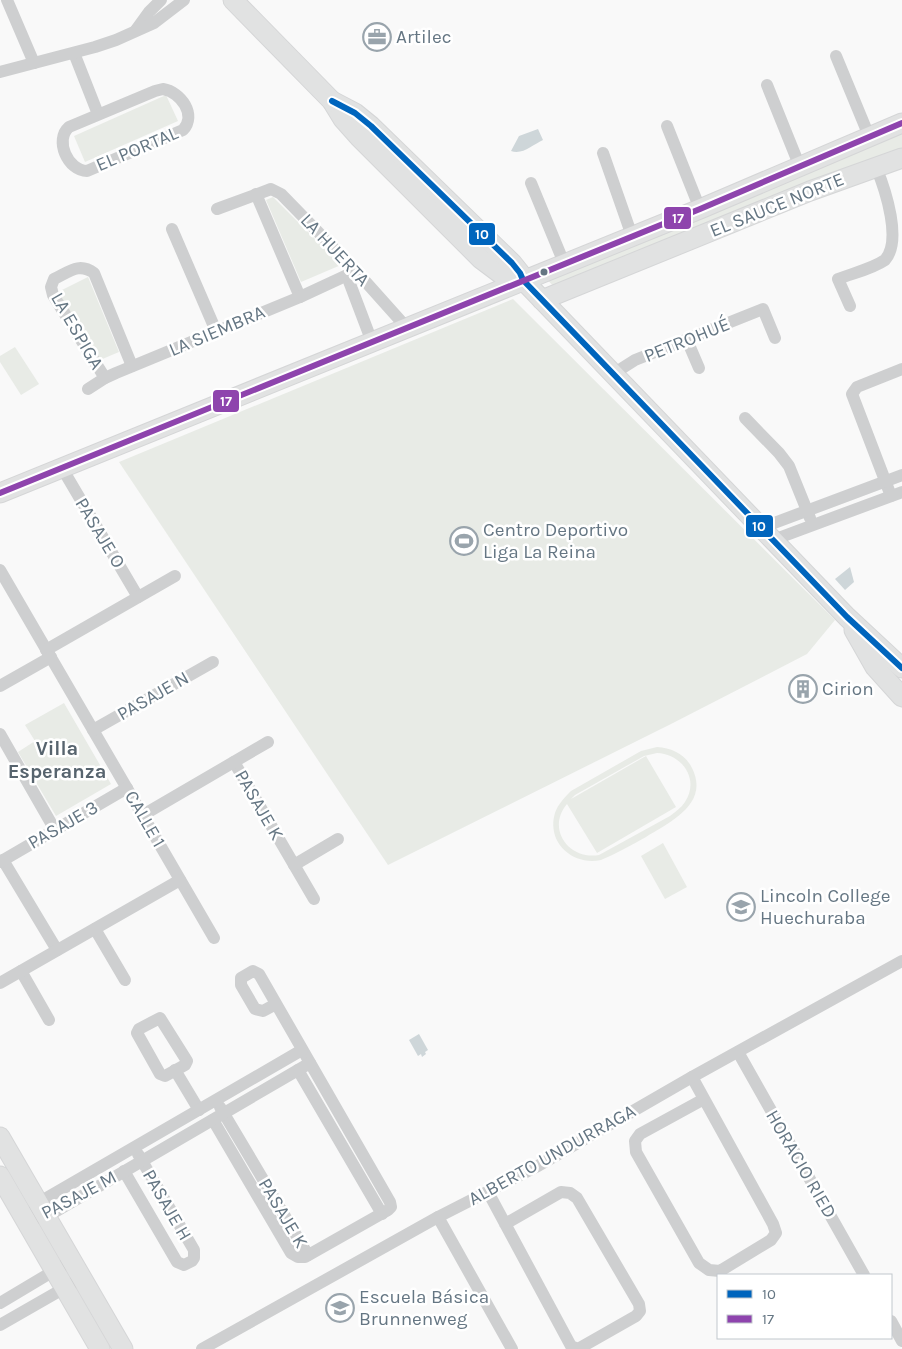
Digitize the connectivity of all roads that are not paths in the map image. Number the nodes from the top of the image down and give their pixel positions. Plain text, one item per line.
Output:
1 (7, 0) edge
2 (161, 0) edge
3 (184, 0) edge
4 (233, 0) edge
5 (136, 30) junction
6 (74, 53) junction
7 (836, 56) dead end
8 (34, 63) junction
9 (0, 72) edge
10 (767, 85) dead end
11 (98, 114) junction
12 (902, 123) edge
13 (667, 126) dead end
14 (869, 136) junction
15 (603, 153) dead end
16 (902, 158) edge
17 (800, 167) junction
18 (876, 167) junction
19 (531, 183) dead end
20 (810, 192) junction
21 (256, 194) junction
22 (217, 209) dead end
23 (700, 209) junction
24 (172, 230) dead end
25 (632, 236) junction
26 (900, 247) edge
27 (564, 263) junction
28 (352, 274) junction
29 (523, 280) junction
30 (300, 297) junction
31 (542, 300) junction
32 (850, 306) dead end
33 (407, 328) junction
34 (216, 331) junction
35 (775, 338) dead end
36 (687, 340) junction
37 (372, 342) junction
38 (132, 366) junction
39 (700, 368) dead end
40 (902, 369) edge
41 (614, 374) junction
42 (105, 378) junction
43 (88, 389) dead end
44 (745, 418) dead end
45 (62, 468) junction
46 (902, 475) edge
47 (886, 482) junction
48 (0, 493) edge
49 (897, 494) edge
50 (807, 511) junction
51 (812, 525) junction
52 (767, 534) junction
53 (0, 570) edge
54 (175, 576) dead end
55 (138, 597) junction
56 (847, 617) junction
57 (49, 653) junction
58 (213, 662) dead end
59 (902, 668) edge
60 (0, 686) edge
61 (902, 697) edge
62 (93, 730) junction
63 (0, 734) edge
64 (268, 742) dead end
65 (234, 762) junction
66 (127, 788) junction
67 (143, 815) junction
68 (55, 830) junction
69 (338, 839) dead end
70 (2, 861) edge
71 (294, 865) junction
72 (180, 880) junction
73 (314, 899) dead end
74 (95, 929) junction
75 (214, 938) dead end
76 (57, 950) junction
77 (902, 961) edge
78 (21, 971) junction
79 (125, 980) dead end
80 (0, 983) edge
81 (276, 1004) dead end
82 (48, 1020) dead end
83 (302, 1050) junction
84 (738, 1052) junction
85 (310, 1064) junction
86 (176, 1070) junction
87 (298, 1070) junction
88 (692, 1077) junction
89 (704, 1099) junction
90 (216, 1100) junction
91 (199, 1110) junction
92 (224, 1113) junction
93 (213, 1120) junction
94 (0, 1137) edge
95 (134, 1148) junction
96 (142, 1161) junction
97 (124, 1171) junction
98 (0, 1176) edge
99 (488, 1192) junction
100 (42, 1210) junction
101 (386, 1210) junction
102 (438, 1217) junction
103 (26, 1220) junction
104 (505, 1224) junction
105 (308, 1255) junction
106 (72, 1260) junction
107 (55, 1270) junction
108 (863, 1274) edge
109 (82, 1278) junction
110 (65, 1288) junction
111 (0, 1303) edge
112 (892, 1324) edge
113 (0, 1325) edge
114 (902, 1341) edge
115 (100, 1349) edge
116 (123, 1349) edge
117 (202, 1349) edge
118 (512, 1349) edge

1 - 8 street
2 - 5 street
3 - 5 street
4 - 29 street
5 - 6 street
6 - 8 street
6 - 11 street
7 - 14 street
8 - 9 street
10 - 17 street
11 - 11 street, EL PORTAL
12 - 14 street
13 - 23 street
14 - 17 street
15 - 25 street
16 - 18 street, EL SAUCE NORTE
17 - 20 street
17 - 23 street
18 - 20 street, EL SAUCE NORTE
18 - 26 street
19 - 27 street
20 - 31 street, EL SAUCE NORTE
21 - 22 street, LA HUERTA
21 - 28 street, LA HUERTA
21 - 30 street, LA HUERTA
23 - 25 street
24 - 34 street
25 - 27 street
26 - 32 street
27 - 29 street
28 - 30 street, LA SIEMBRA
28 - 33 street, LA HUERTA
28 - 37 street
29 - 31 street
29 - 33 street
30 - 34 street, LA SIEMBRA
31 - 41 street
33 - 37 street
34 - 38 street, LA SIEMBRA
35 - 36 street, PETROHUÉ
36 - 39 street
36 - 41 street, PETROHUÉ
37 - 45 street
38 - 42 street, LA SIEMBRA
38 - 42 street, LA ESPIGA
40 - 47 street
41 - 52 street
42 - 43 street, LA SIEMBRA
44 - 50 street
45 - 48 street
45 - 55 street, PASAJE O
46 - 47 street
47 - 49 street
47 - 50 street
49 - 51 street
50 - 51 street
50 - 52 street
51 - 52 street
52 - 56 street
53 - 57 street, CALLE 1
54 - 55 street
55 - 57 street
56 - 59 street
56 - 61 street
57 - 60 street
57 - 62 street, CALLE 1
58 - 62 street, PASAJE N
62 - 66 street, CALLE 1
63 - 68 street
64 - 65 street
65 - 67 street
65 - 71 street, PASAJE K
66 - 67 street, CALLE 1
66 - 68 street, PASAJE 3
67 - 72 street, CALLE 1
68 - 70 street, PASAJE 3
69 - 71 street
70 - 76 street
71 - 73 street, PASAJE K
72 - 74 street
72 - 75 street, CALLE 1
74 - 76 street
74 - 79 street
76 - 78 street
77 - 84 street, ALBERTO UNDURRAGA
78 - 80 street
78 - 82 street
81 - 83 street
83 - 85 street
83 - 90 street, PASAJE M
84 - 88 street, ALBERTO UNDURRAGA
84 - 108 street, HORACIO RIED
85 - 87 street, PASAJE M
85 - 101 street
86 - 86 street
86 - 91 street
87 - 92 street, PASAJE M
87 - 101 street
88 - 89 street
88 - 99 street, ALBERTO UNDURRAGA
89 - 89 street
90 - 91 street, PASAJE M
90 - 92 street, PASAJE K
91 - 95 street, PASAJE M
92 - 93 street, PASAJE M
92 - 105 street, PASAJE K
93 - 96 street, PASAJE M
93 - 105 street, PASAJE K
94 - 100 street
95 - 96 street, PASAJE H
95 - 100 street, PASAJE M
96 - 97 street, PASAJE M
96 - 97 street, PASAJE H
97 - 100 street, PASAJE M
98 - 103 street
99 - 102 street, ALBERTO UNDURRAGA
99 - 104 street
100 - 103 street, PASAJE M
100 - 106 street
101 - 105 street
102 - 117 street, ALBERTO UNDURRAGA
102 - 118 street
103 - 107 street
104 - 104 street
106 - 107 street
106 - 109 street
107 - 110 street
107 - 111 street
109 - 110 street
109 - 116 street
110 - 113 street
110 - 115 street
112 - 114 street

